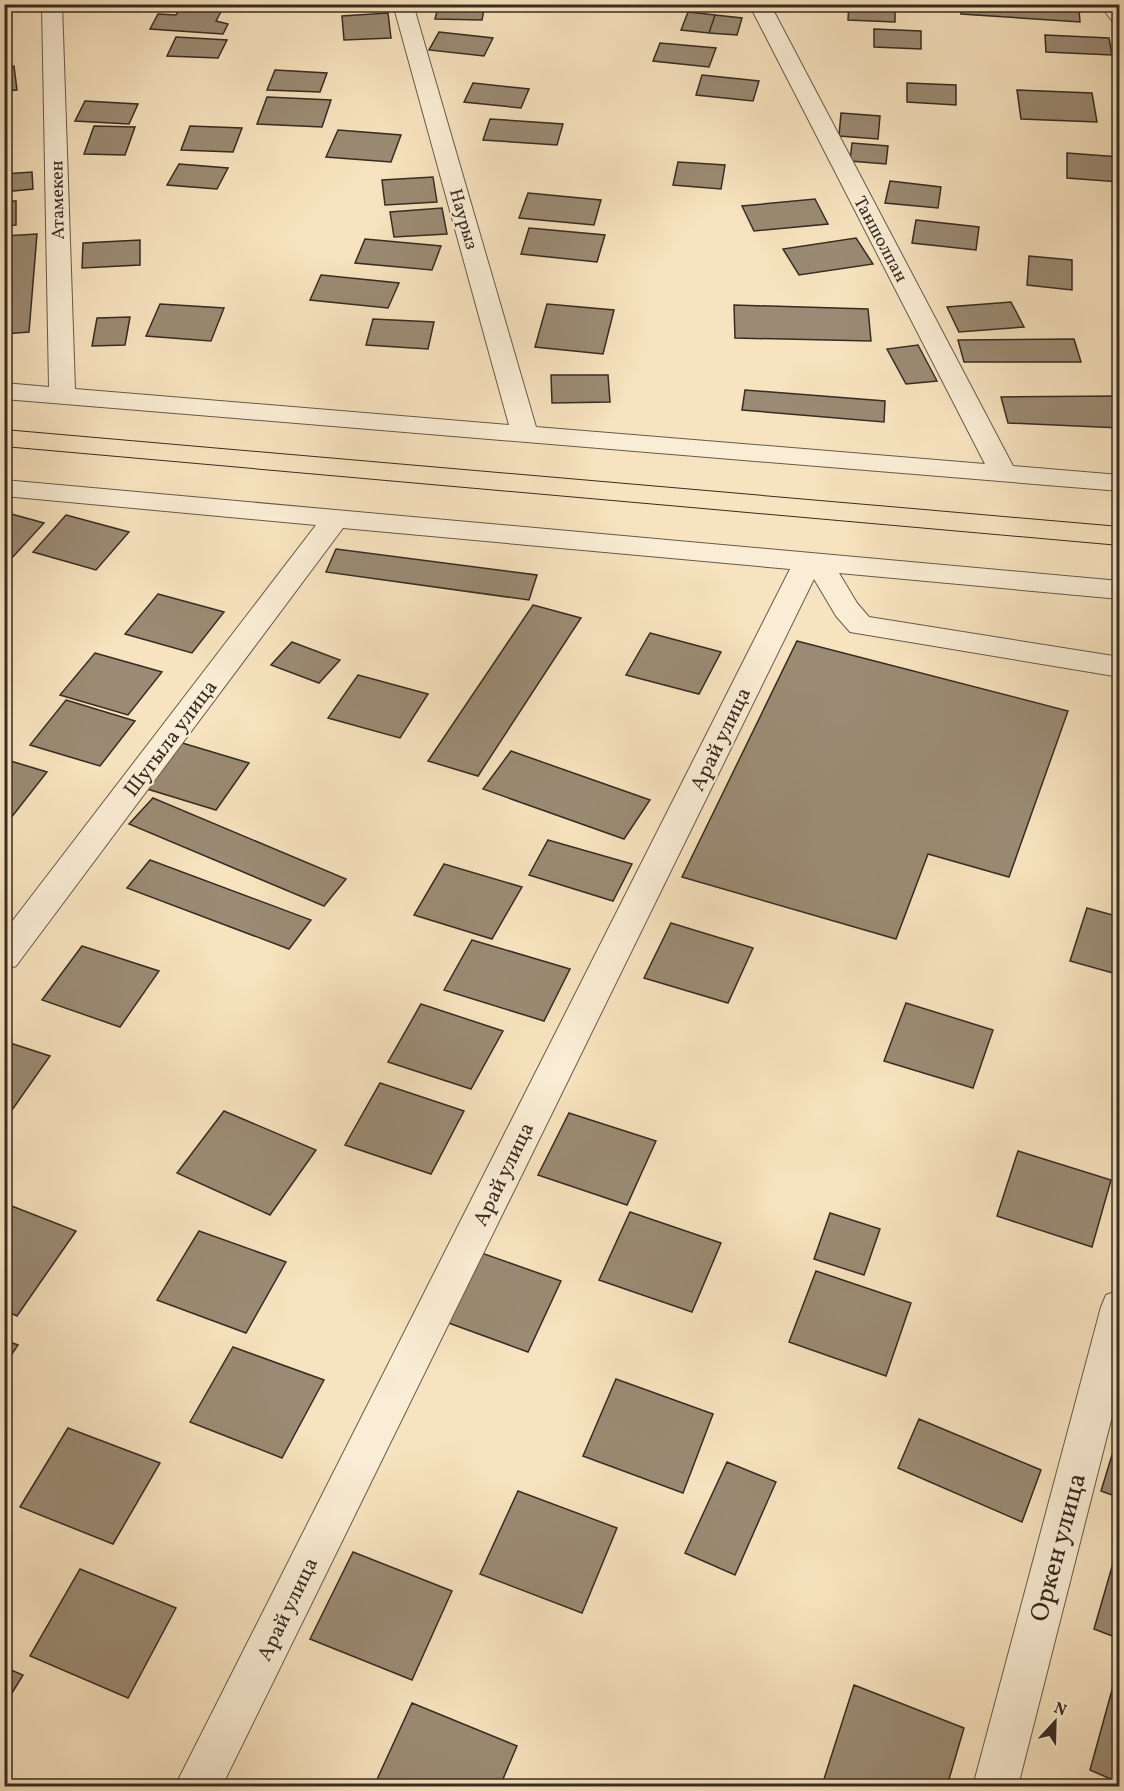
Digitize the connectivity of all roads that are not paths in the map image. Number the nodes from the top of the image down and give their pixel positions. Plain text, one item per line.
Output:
1 (52, 4) edge
2 (404, 4) edge
3 (759, 4) edge
4 (1109, 4) edge
5 (1119, 18) edge
6 (4, 391) edge
7 (63, 396) junction
8 (525, 434) junction
9 (4, 438) edge
10 (1003, 473) junction
11 (1119, 483) edge
12 (4, 488) edge
13 (336, 518) junction
14 (1119, 536) edge
15 (814, 562) junction
16 (1119, 590) edge
17 (1119, 667) edge
18 (4, 957) edge
19 (1119, 1307) edge
20 (198, 1786) edge
21 (995, 1786) edge

1 - 7 street, Атамекен
2 - 8 street, Наурыз
3 - 10 street, Таншолпан
4 - 5 street
6 - 7 street
7 - 8 street
8 - 10 street
9 - 14 main road
10 - 11 street
12 - 13 street
13 - 15 street
13 - 18 street, Шугыла улица
15 - 16 street
15 - 17 street
15 - 20 street, Арай улица
19 - 21 street, Оркен улица

